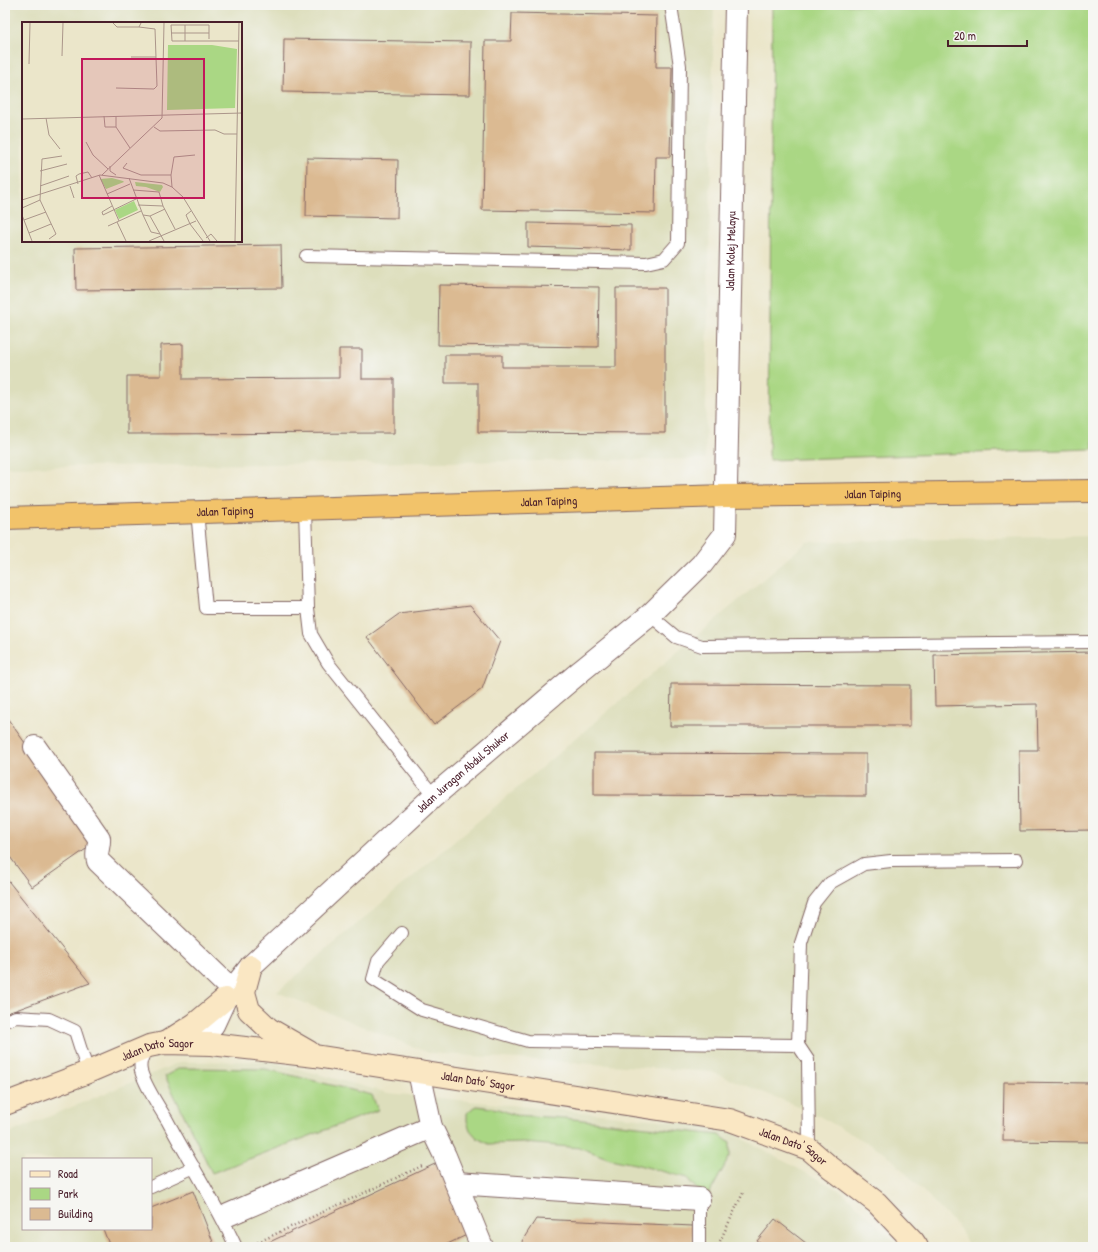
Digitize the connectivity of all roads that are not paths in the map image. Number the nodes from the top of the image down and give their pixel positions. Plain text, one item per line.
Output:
1 (671, 5) edge
2 (736, 5) edge
3 (306, 256) dead end
4 (1093, 491) edge
5 (726, 496) junction
6 (305, 509) junction
7 (197, 511) junction
8 (5, 518) edge
9 (308, 608) junction
10 (650, 615) junction
11 (1093, 642) edge
12 (35, 747) dead end
13 (434, 796) junction
14 (1016, 860) dead end
15 (402, 933) dead end
16 (250, 966) junction
17 (228, 994) junction
18 (5, 1021) edge
19 (213, 1025) junction
20 (165, 1044) junction
21 (798, 1045) junction
22 (239, 1047) junction
23 (315, 1056) junction
24 (88, 1072) junction
25 (419, 1072) junction
26 (5, 1104) edge
27 (431, 1127) junction
28 (809, 1149) junction
29 (194, 1167) junction
30 (456, 1182) junction
31 (152, 1187) edge
32 (698, 1199) joint
33 (228, 1215) dead end
34 (236, 1247) edge
35 (482, 1247) edge
36 (699, 1247) edge
37 (918, 1247) edge

1 - 3 lane
2 - 5 street, Jalan Kolej Melayu
4 - 5 highway, Jalan Taiping
5 - 6 highway, Jalan Taiping
5 - 10 street, Jalan Juragan Abdul Shukor
6 - 7 highway, Jalan Taiping
6 - 9 lane
7 - 8 highway, Jalan Taiping
7 - 9 lane
9 - 13 lane
10 - 11 lane
10 - 13 street, Jalan Juragan Abdul Shukor
12 - 17 street
13 - 16 street, Jalan Juragan Abdul Shukor
14 - 21 lane
15 - 21 lane
16 - 17 street, Jalan Juragan Abdul Shukor
16 - 23 main road
17 - 19 street, Jalan Juragan Abdul Shukor
17 - 20 main road
18 - 24 lane
19 - 20 street
19 - 22 street
20 - 22 main road, Jalan Dato' Sagor
20 - 24 main road, Jalan Dato' Sagor
20 - 29 lane
21 - 28 lane
22 - 23 main road, Jalan Dato' Sagor
23 - 25 main road, Jalan Dato' Sagor
24 - 26 main road, Jalan Dato' Sagor
25 - 27 street
25 - 28 main road, Jalan Dato' Sagor
27 - 30 street
27 - 33 street
28 - 37 main road, Jalan Dato' Sagor
29 - 31 lane
29 - 34 lane
30 - 32 street
30 - 35 street
32 - 36 lane

